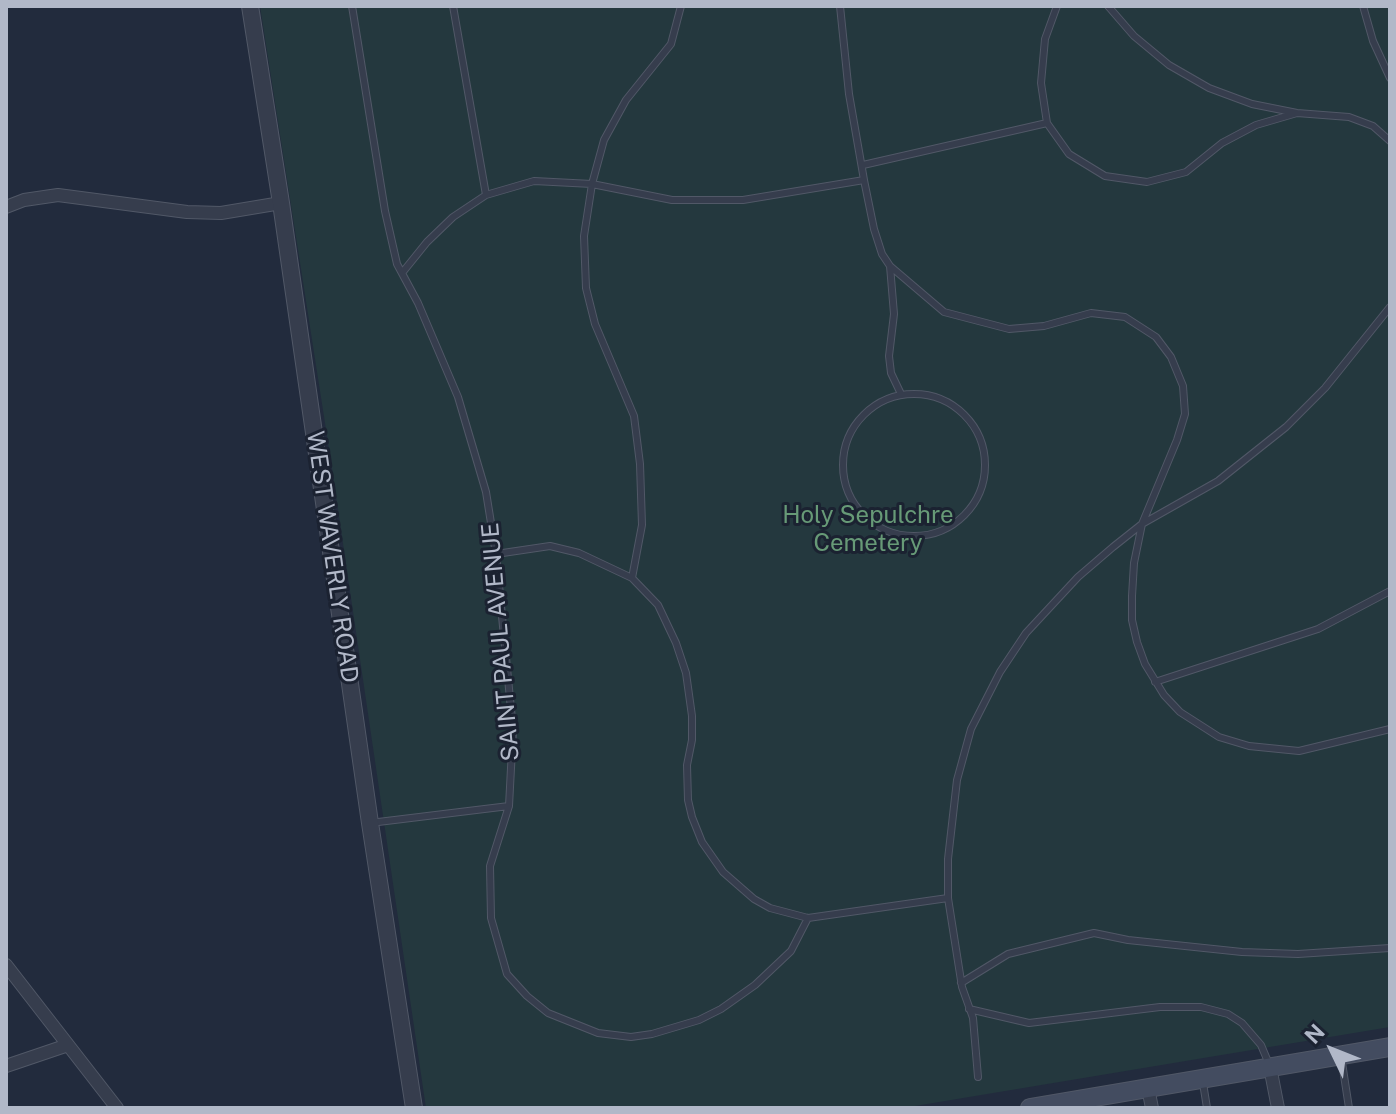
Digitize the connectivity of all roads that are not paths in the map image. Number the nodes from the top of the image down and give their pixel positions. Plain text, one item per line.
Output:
1 (250, 6) edge
2 (352, 6) edge
3 (453, 6) edge
4 (681, 6) edge
5 (840, 6) edge
6 (1057, 6) edge
7 (1108, 6) edge
8 (1363, 6) edge
9 (1390, 78) edge
10 (1297, 113) junction
11 (1047, 123) junction
12 (1390, 141) edge
13 (863, 165) junction
14 (864, 180) junction
15 (592, 184) junction
16 (486, 195) junction
17 (281, 203) junction
18 (6, 207) edge
19 (890, 266) junction
20 (402, 273) junction
21 (1390, 307) edge
22 (901, 394) junction
23 (1142, 524) junction
24 (496, 554) junction
25 (632, 578) junction
26 (1390, 591) edge
27 (1155, 682) junction
28 (1390, 729) edge
29 (509, 806) junction
30 (370, 823) junction
31 (948, 898) junction
32 (808, 918) junction
33 (1390, 948) edge
34 (6, 965) edge
35 (961, 983) junction
36 (969, 1009) junction
37 (68, 1045) junction
38 (1390, 1047) edge
39 (1341, 1055) junction
40 (6, 1066) edge
41 (1270, 1067) junction
42 (978, 1077) dead end
43 (1202, 1079) junction
44 (1148, 1088) junction
45 (1094, 1103) edge
46 (117, 1108) edge
47 (414, 1108) edge
48 (1032, 1108) edge
49 (1152, 1108) edge
50 (1207, 1108) edge
51 (1278, 1108) edge
52 (1349, 1108) edge

1 - 17 street, WEST WAVERLY ROAD
2 - 20 lane, SAINT PAUL AVENUE
3 - 16 lane
4 - 15 lane
5 - 13 lane
6 - 11 lane
7 - 10 lane
8 - 9 lane
10 - 11 lane
10 - 12 lane
11 - 13 lane
13 - 14 lane
14 - 15 lane
14 - 19 lane
15 - 16 lane
15 - 25 lane
16 - 20 lane
17 - 18 street
17 - 30 street, WEST WAVERLY ROAD
19 - 22 lane
19 - 23 lane
20 - 24 lane, SAINT PAUL AVENUE
21 - 23 lane
22 - 22 lane
23 - 27 lane
23 - 31 lane
24 - 25 lane
24 - 29 lane, SAINT PAUL AVENUE
25 - 32 lane
26 - 27 lane
27 - 28 lane
29 - 30 lane
29 - 32 lane, SAINT PAUL AVENUE
30 - 47 street, WEST WAVERLY ROAD
31 - 32 lane
31 - 35 lane
33 - 35 lane
34 - 37 street
35 - 36 lane
36 - 41 lane
36 - 42 lane
37 - 40 street
37 - 46 street
38 - 39 main road
39 - 41 main road
39 - 52 lane
41 - 43 main road
41 - 51 street
43 - 44 main road
43 - 50 lane
44 - 45 main road
44 - 49 street
45 - 48 main road

